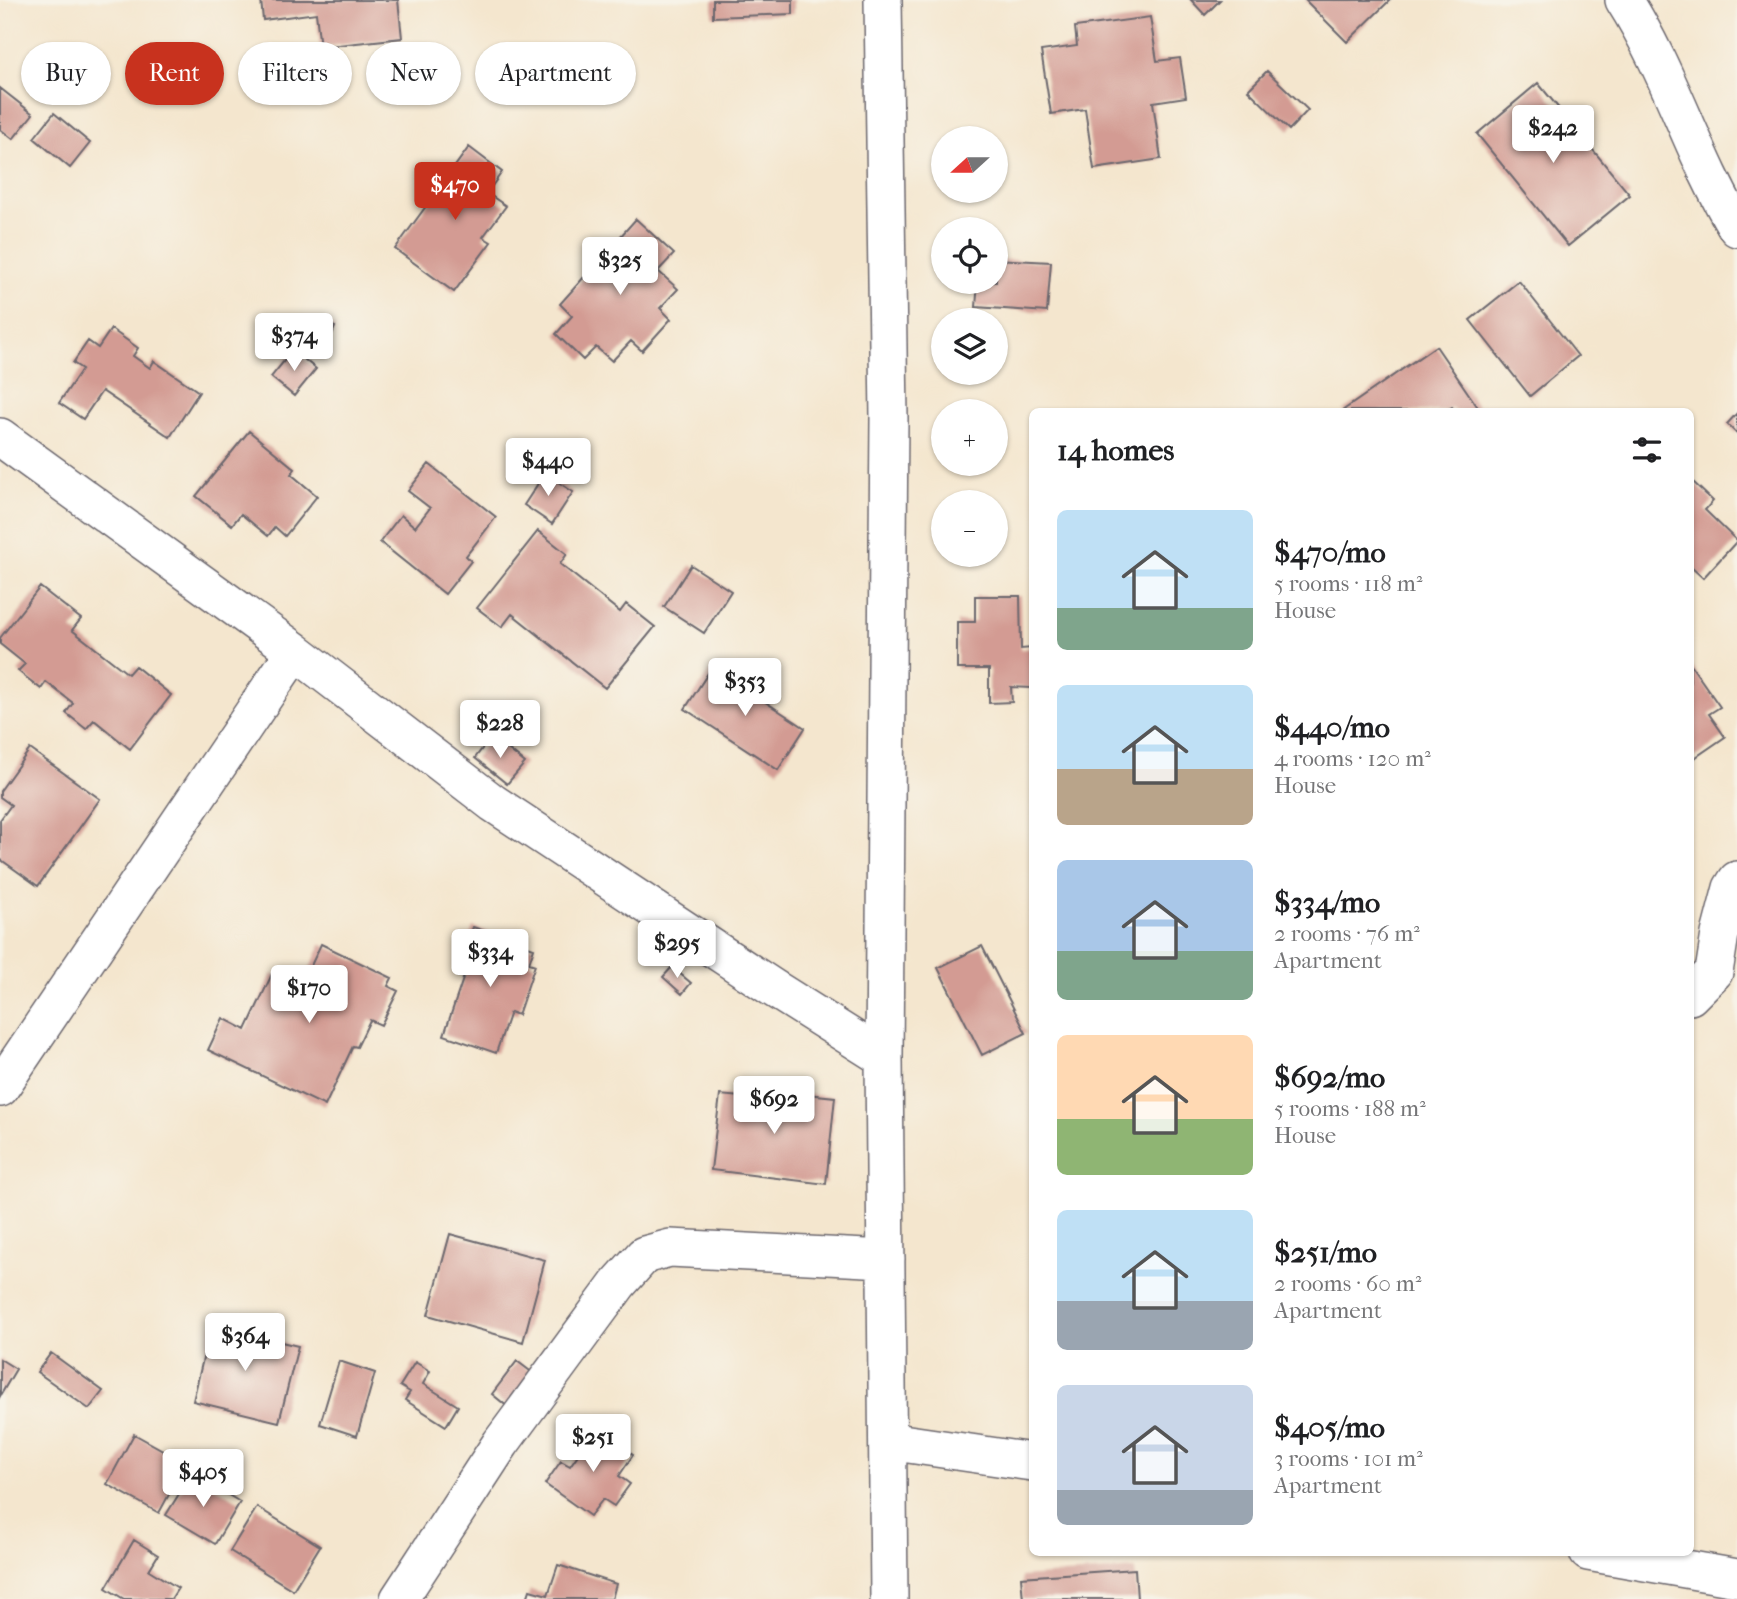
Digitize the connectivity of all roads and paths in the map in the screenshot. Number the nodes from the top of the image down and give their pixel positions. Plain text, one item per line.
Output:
1 (883, 0) edge
2 (1624, 0) edge
3 (1737, 228) edge
4 (0, 437) edge
5 (295, 651) junction
6 (1737, 880) edge
7 (1694, 992) edge
8 (884, 1058) junction
9 (0, 1088) edge
10 (886, 1259) junction
11 (888, 1441) junction
12 (1029, 1462) edge
13 (1612, 1556) edge
14 (1737, 1577) edge
15 (398, 1599) edge
16 (889, 1599) edge

1 - 8 street
2 - 3 street
4 - 5 street
5 - 8 street
5 - 9 street
6 - 7 street
8 - 10 street
10 - 11 street
10 - 15 street
11 - 12 street
11 - 16 street
13 - 14 street

